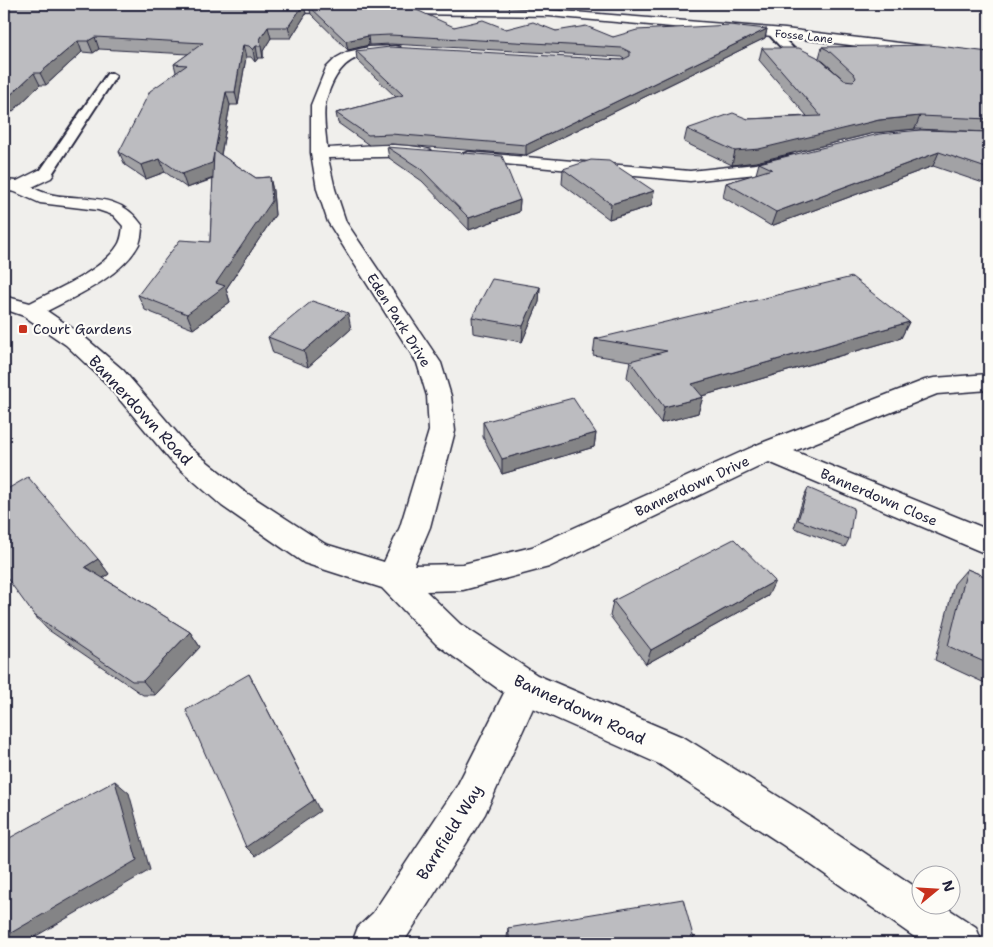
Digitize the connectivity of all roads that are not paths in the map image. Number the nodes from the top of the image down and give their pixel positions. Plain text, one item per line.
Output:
1 (258, 10) edge
2 (772, 32) junction
3 (408, 51) edge
4 (989, 58) edge
5 (826, 71) edge
6 (111, 76) dead end
7 (319, 153) junction
8 (808, 156) edge
9 (45, 174) joint
10 (12, 186) edge
11 (4, 302) edge
12 (32, 312) junction
13 (989, 382) edge
14 (768, 451) junction
15 (989, 543) edge
16 (393, 578) junction
17 (525, 687) junction
18 (374, 943) edge
19 (960, 943) edge

1 - 2 street, Fosse Lane
2 - 4 street, Fosse Lane
2 - 5 lane
3 - 7 street, Eden Park Drive
6 - 9 lane
7 - 8 street
7 - 16 street, Eden Park Drive
9 - 10 street
10 - 12 street
11 - 12 street, Bannerdown Road
12 - 16 street, Bannerdown Road
13 - 14 street, Bannerdown Drive
14 - 15 street, Bannerdown Close
14 - 16 street, Bannerdown Drive
16 - 17 street, Bannerdown Road
17 - 18 street, Barnfield Way
17 - 19 street, Bannerdown Road

